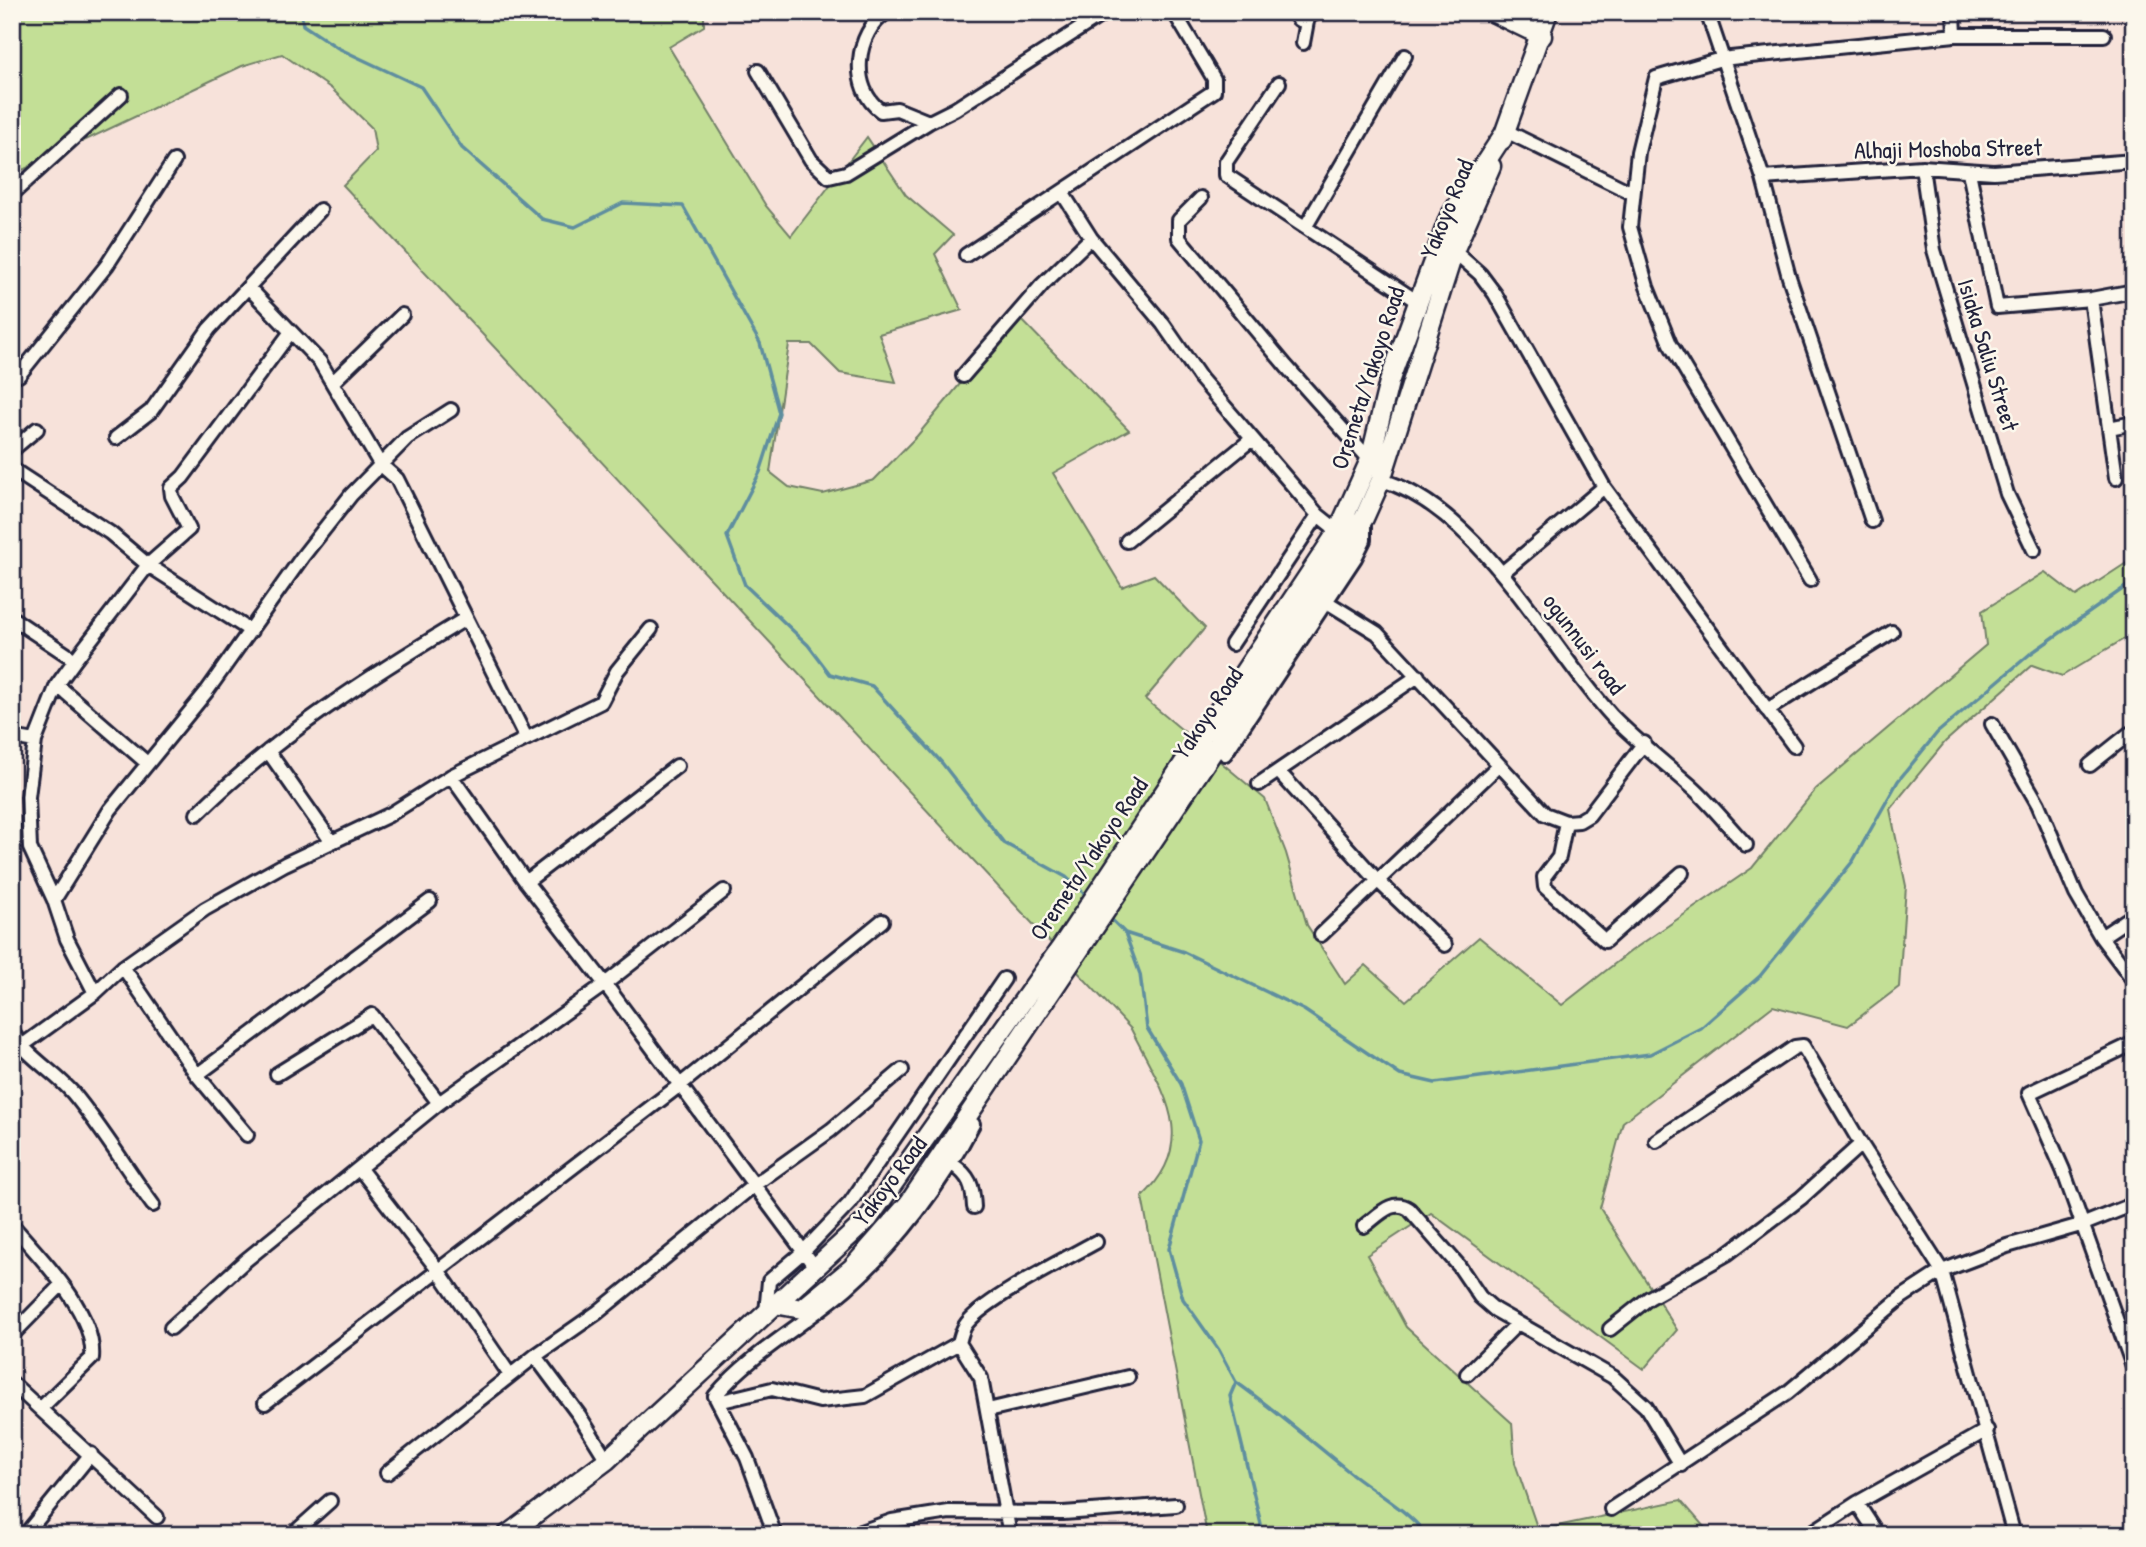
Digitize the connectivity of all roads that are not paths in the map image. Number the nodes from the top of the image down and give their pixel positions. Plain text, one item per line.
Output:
1 (887, 12) edge
2 (1106, 12) edge
3 (1174, 12) edge
4 (1492, 12) edge
5 (1548, 12) edge
6 (1707, 12) edge
7 (1954, 12) edge
8 (1305, 13) edge
9 (1955, 35) junction
10 (2104, 35) dead end
11 (1542, 36) junction
12 (1303, 43) dead end
13 (1405, 56) dead end
14 (1721, 59) junction
15 (758, 71) dead end
16 (1279, 83) dead end
17 (121, 95) dead end
18 (929, 122) junction
19 (1506, 131) junction
20 (174, 161) dead end
21 (2134, 161) edge
22 (1922, 167) junction
23 (1969, 172) junction
24 (1763, 178) junction
25 (13, 191) edge
26 (1632, 193) junction
27 (1063, 194) junction
28 (1201, 198) dead end
29 (320, 210) dead end
30 (1306, 226) junction
31 (1091, 238) junction
32 (1454, 251) junction
33 (966, 255) dead end
34 (249, 288) junction
35 (2134, 291) edge
36 (2091, 299) junction
37 (1418, 302) junction
38 (402, 315) dead end
39 (290, 333) junction
40 (12, 374) edge
41 (963, 376) dead end
42 (334, 381) junction
43 (451, 410) dead end
44 (2134, 423) edge
45 (2109, 428) junction
46 (37, 429) dead end
47 (116, 438) dead end
48 (1252, 439) junction
49 (12, 450) edge
50 (1370, 460) junction
51 (380, 464) junction
52 (12, 469) edge
53 (2116, 478) dead end
54 (1381, 480) junction
55 (1604, 487) junction
56 (1318, 515) junction
57 (1364, 518) junction
58 (1872, 521) dead end
59 (1338, 531) junction
60 (1126, 541) dead end
61 (2034, 550) dead end
62 (148, 565) junction
63 (1502, 573) junction
64 (1810, 580) dead end
65 (1327, 603) junction
66 (12, 618) edge
67 (465, 619) junction
68 (651, 629) dead end
69 (251, 631) junction
70 (1892, 632) dead end
71 (1276, 639) junction
72 (1232, 644) dead end
73 (75, 660) junction
74 (1418, 676) junction
75 (57, 685) junction
76 (1767, 710) junction
77 (1992, 724) dead end
78 (2132, 736) edge
79 (12, 737) edge
80 (526, 738) junction
81 (35, 741) junction
82 (1644, 743) junction
83 (1794, 746) dead end
84 (268, 751) junction
85 (1225, 754) dead end
86 (147, 763) junction
87 (1499, 765) junction
88 (2090, 765) dead end
89 (677, 766) dead end
90 (1278, 771) junction
91 (451, 776) junction
92 (1259, 784) dead end
93 (197, 814) dead end
94 (1566, 822) junction
95 (331, 841) junction
96 (1746, 845) dead end
97 (1682, 873) dead end
98 (1377, 880) junction
99 (526, 882) junction
100 (724, 891) dead end
101 (54, 900) junction
102 (430, 901) dead end
103 (2134, 915) edge
104 (882, 921) dead end
105 (1321, 935) dead end
106 (2101, 937) junction
107 (1445, 945) dead end
108 (123, 967) junction
109 (1004, 979) dead end
110 (2134, 981) edge
111 (605, 984) junction
112 (95, 993) junction
113 (12, 1031) edge
114 (2134, 1043) edge
115 (16, 1050) edge
116 (902, 1070) dead end
117 (277, 1074) dead end
118 (197, 1075) junction
119 (680, 1085) junction
120 (439, 1103) junction
121 (973, 1124) dead end
122 (247, 1135) dead end
123 (1656, 1141) dead end
124 (1861, 1144) junction
125 (952, 1164) junction
126 (360, 1169) junction
127 (754, 1185) junction
128 (153, 1205) dead end
129 (2134, 1205) edge
130 (974, 1207) dead end
131 (2084, 1224) junction
132 (12, 1225) edge
133 (1364, 1226) dead end
134 (1096, 1242) dead end
135 (803, 1252) junction
136 (815, 1267) junction
137 (438, 1270) junction
138 (1942, 1271) junction
139 (62, 1284) junction
140 (771, 1309) junction
141 (1517, 1324) junction
142 (171, 1328) dead end
143 (1610, 1329) dead end
144 (12, 1335) edge
145 (959, 1343) junction
146 (535, 1356) junction
147 (2134, 1369) edge
148 (1467, 1374) dead end
149 (510, 1376) junction
150 (1128, 1377) dead end
151 (12, 1383) edge
152 (718, 1402) junction
153 (265, 1403) dead end
154 (40, 1409) junction
155 (988, 1410) junction
156 (1987, 1430) junction
157 (91, 1454) junction
158 (607, 1461) junction
159 (1681, 1465) junction
160 (387, 1473) dead end
161 (330, 1501) dead end
162 (1857, 1503) junction
163 (1176, 1505) dead end
164 (1611, 1509) dead end
165 (1003, 1512) junction
166 (157, 1517) dead end
167 (26, 1535) edge
168 (292, 1535) edge
169 (507, 1535) edge
170 (775, 1535) edge
171 (852, 1535) edge
172 (1010, 1535) edge
173 (1808, 1535) edge
174 (1878, 1535) edge
175 (2014, 1535) edge

1 - 18 street
2 - 18 street
3 - 27 street
4 - 11 main road
5 - 11 main road
6 - 14 street
7 - 9 street
8 - 12 street
9 - 10 street
9 - 14 street
11 - 19 main road
13 - 30 street
14 - 24 street
14 - 26 street
15 - 18 street
16 - 30 street
17 - 25 street
19 - 26 street
19 - 32 main road, Yakoyo Road
19 - 37 main road, Oremeta/Yakoyo Road
20 - 40 street
21 - 23 street, Alhaji Moshoba Street
22 - 23 street, Alhaji Moshoba Street
22 - 24 street, Alhaji Moshoba Street
22 - 61 street, Isiaka Saliu Street
23 - 36 street
24 - 58 street
26 - 64 street
27 - 31 street
27 - 33 street
28 - 50 street
29 - 34 street
30 - 37 street
31 - 41 street
31 - 48 street
32 - 54 main road, Yakoyo Road
32 - 55 street
34 - 39 street
34 - 47 street
35 - 36 street
36 - 45 street
37 - 50 main road, Oremeta/Yakoyo Road
38 - 42 street
39 - 42 street
39 - 62 street
42 - 51 street
43 - 51 street
44 - 45 street
45 - 53 street
46 - 49 street
48 - 56 street
48 - 60 street
50 - 59 main road, Oremeta/Yakoyo Road
51 - 67 street
51 - 69 street
52 - 62 street
54 - 57 main road, Yakoyo Road
54 - 63 street, ogunnusi road
55 - 63 street
55 - 76 street
56 - 59 street
56 - 72 street
57 - 65 street
57 - 71 main road, Yakoyo Road
59 - 71 main road, Oremeta/Yakoyo Road
62 - 69 street
62 - 73 street
63 - 82 street, ogunnusi road
65 - 74 street
65 - 85 street
66 - 73 street
67 - 80 street
67 - 84 street
68 - 80 street
69 - 86 street
70 - 76 street
71 - 136 main road, Oremeta/Yakoyo Road
71 - 140 main road, Yakoyo Road
73 - 75 street
74 - 87 street
74 - 90 street
75 - 81 street
75 - 86 street
76 - 83 street
77 - 106 street
78 - 88 street
79 - 81 street
80 - 91 street
81 - 101 street
82 - 94 street
82 - 96 street, ogunnusi road
84 - 93 street
84 - 95 street
86 - 101 street
87 - 94 street
87 - 98 street
89 - 99 street
90 - 92 street
90 - 98 street
91 - 95 street
91 - 99 street
94 - 97 street
95 - 108 street
98 - 105 street
98 - 107 street
99 - 111 street
100 - 111 street
101 - 112 street
102 - 118 street
103 - 106 street
104 - 119 street
106 - 110 street
108 - 112 street
108 - 118 street
109 - 135 street
111 - 119 street
111 - 120 street
112 - 115 street
113 - 115 street
114 - 131 street
115 - 128 street
116 - 127 street
117 - 120 street
118 - 122 street
119 - 127 street
119 - 137 street
120 - 126 street
121 - 125 street
123 - 124 street
124 - 138 street
124 - 143 street
125 - 130 street
125 - 152 street
126 - 137 street
126 - 142 street
127 - 135 street
127 - 146 street
129 - 131 street
131 - 138 street
131 - 147 street
132 - 139 street
133 - 141 street
134 - 145 street
135 - 136 street
135 - 140 street
136 - 140 main road, Oremeta/Yakoyo Road
137 - 149 street
137 - 153 street
138 - 156 street
138 - 159 street
139 - 144 street
139 - 154 street
140 - 158 main road, Oremeta/Yakoyo Road
141 - 148 street
141 - 159 street
145 - 152 street
145 - 155 street
146 - 149 street
146 - 158 street
149 - 160 street
150 - 155 street
151 - 154 street
152 - 170 street
154 - 157 street
155 - 165 street
156 - 162 street
156 - 175 street
157 - 166 street
157 - 167 street
158 - 169 main road, Oremeta/Yakoyo Road
159 - 164 street
161 - 168 street
162 - 173 street
162 - 174 street
163 - 165 street
165 - 171 street
165 - 172 street

